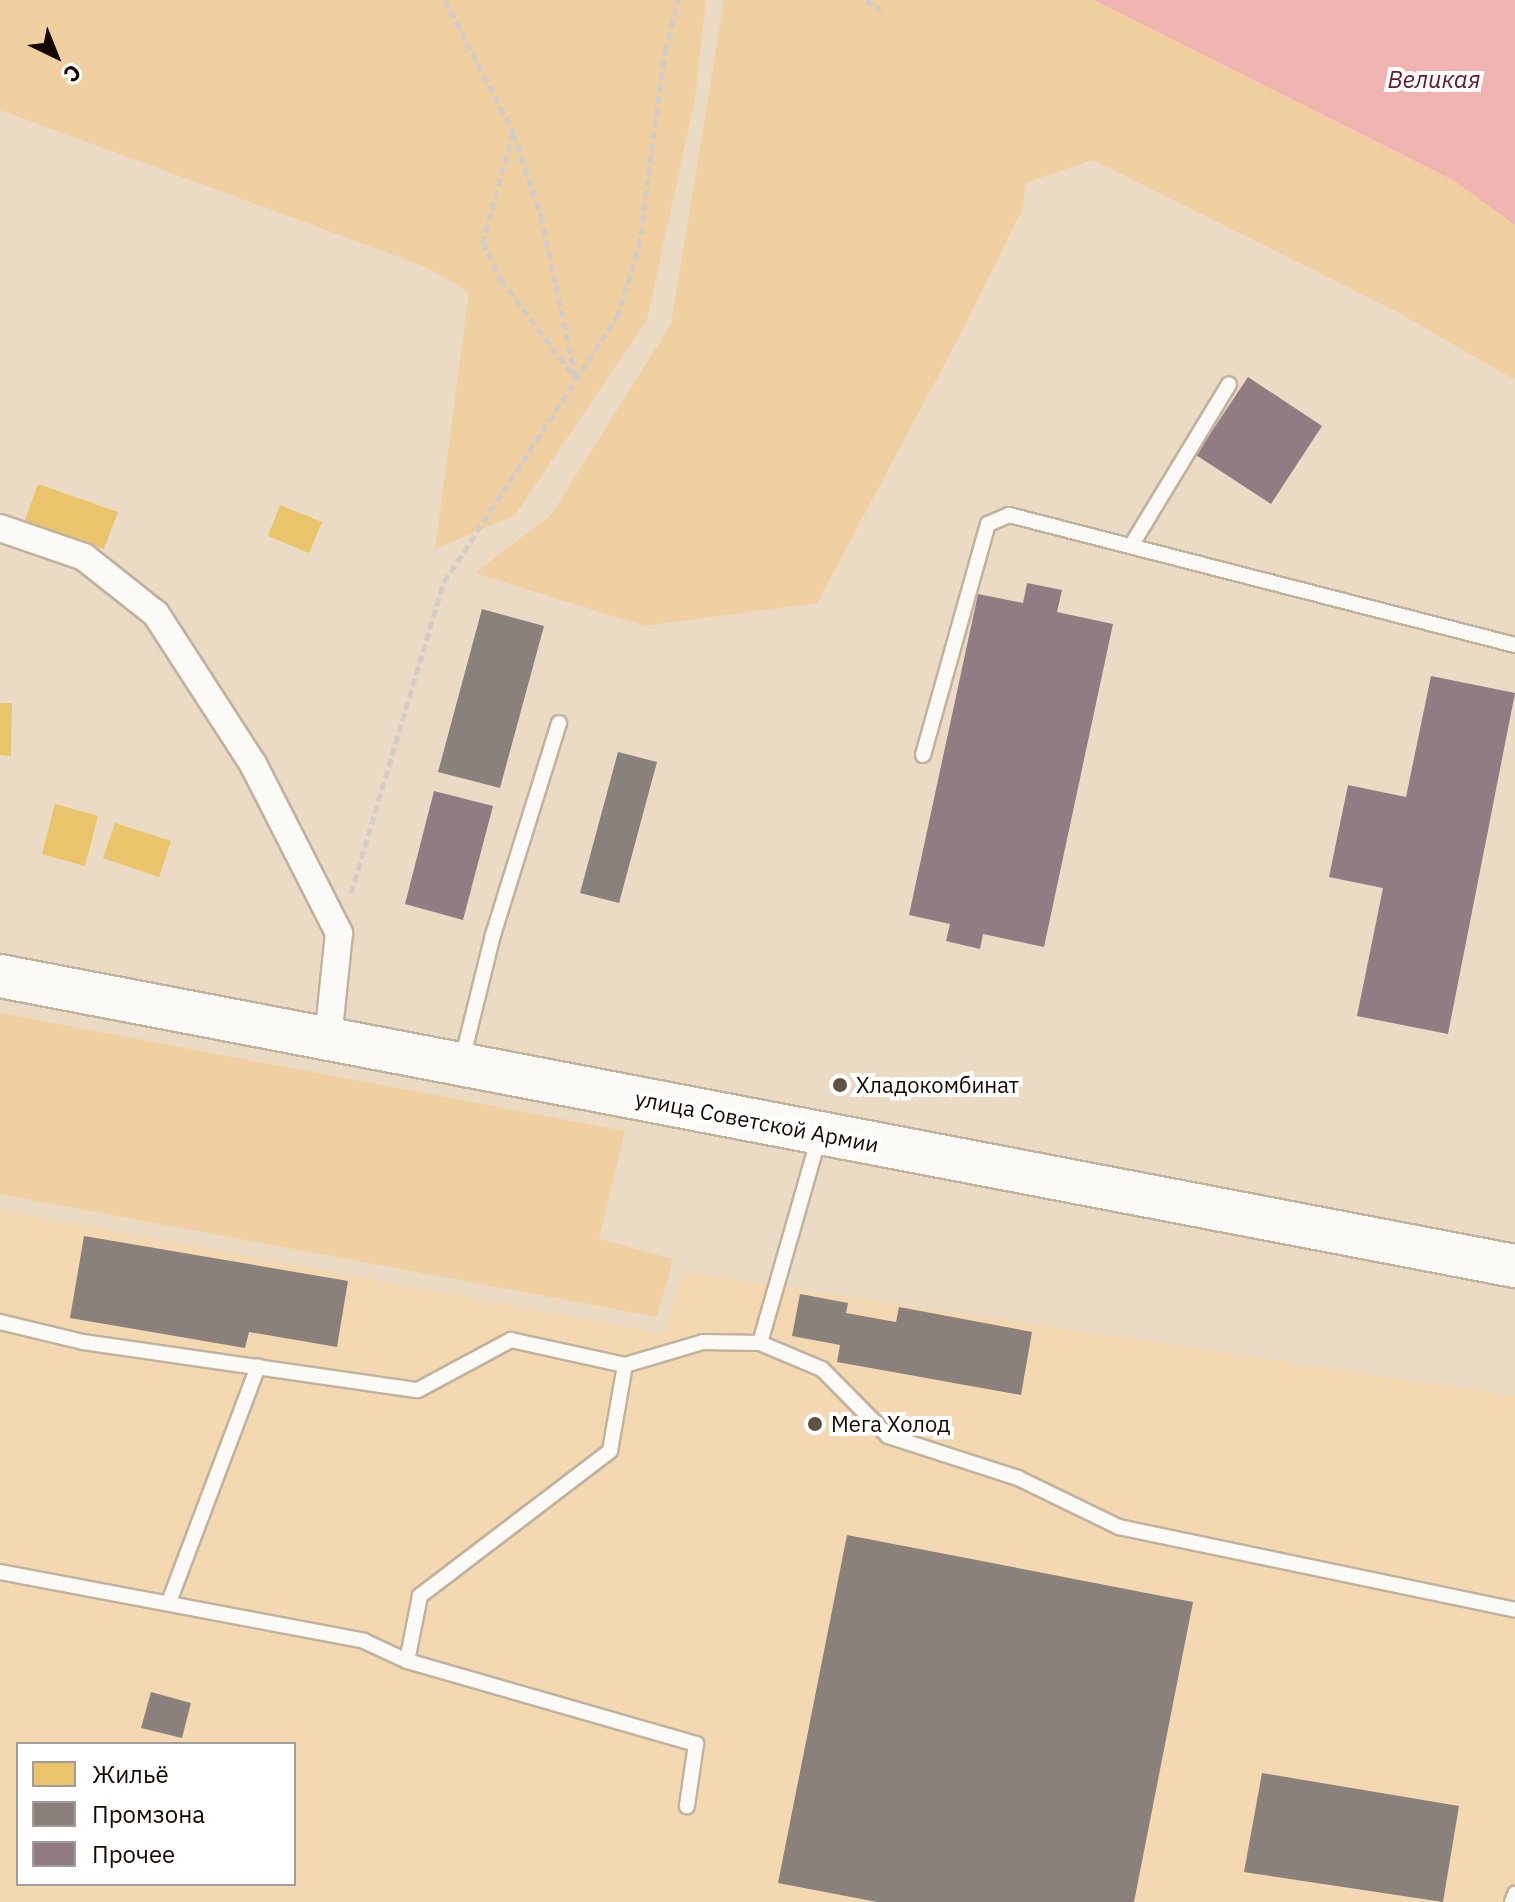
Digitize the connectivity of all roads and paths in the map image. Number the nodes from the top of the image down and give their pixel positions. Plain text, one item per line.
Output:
1 (445, 0) edge
2 (679, 0) edge
3 (866, 0) edge
4 (881, 10) dead end
5 (513, 132) junction
6 (576, 379) junction
7 (1229, 384) dead end
8 (0, 528) edge
9 (1131, 546) junction
10 (1515, 645) edge
11 (559, 723) dead end
12 (923, 755) dead end
13 (339, 933) junction
14 (0, 976) edge
15 (328, 1039) junction
16 (460, 1064) junction
17 (820, 1133) junction
18 (1515, 1266) edge
19 (0, 1322) edge
20 (760, 1343) junction
21 (625, 1365) junction
22 (258, 1366) junction
23 (0, 1572) edge
24 (169, 1602) junction
25 (1515, 1610) edge
26 (407, 1661) junction
27 (687, 1806) dead end
28 (1515, 1894) edge
29 (1512, 1902) edge

1 - 5 path
2 - 6 path
3 - 4 path
5 - 6 path
5 - 6 path
6 - 13 path
7 - 9 lane
8 - 13 street
9 - 10 lane
9 - 12 lane
11 - 16 lane
13 - 15 street
14 - 15 main road, улица Советской Армии
15 - 16 main road, улица Советской Армии
16 - 17 main road, улица Советской Армии
17 - 18 main road, улица Советской Армии
17 - 20 lane
19 - 22 lane
20 - 21 lane
20 - 25 lane
21 - 22 lane
21 - 26 lane
22 - 24 lane
23 - 24 lane
24 - 26 lane
26 - 27 lane
28 - 29 lane

